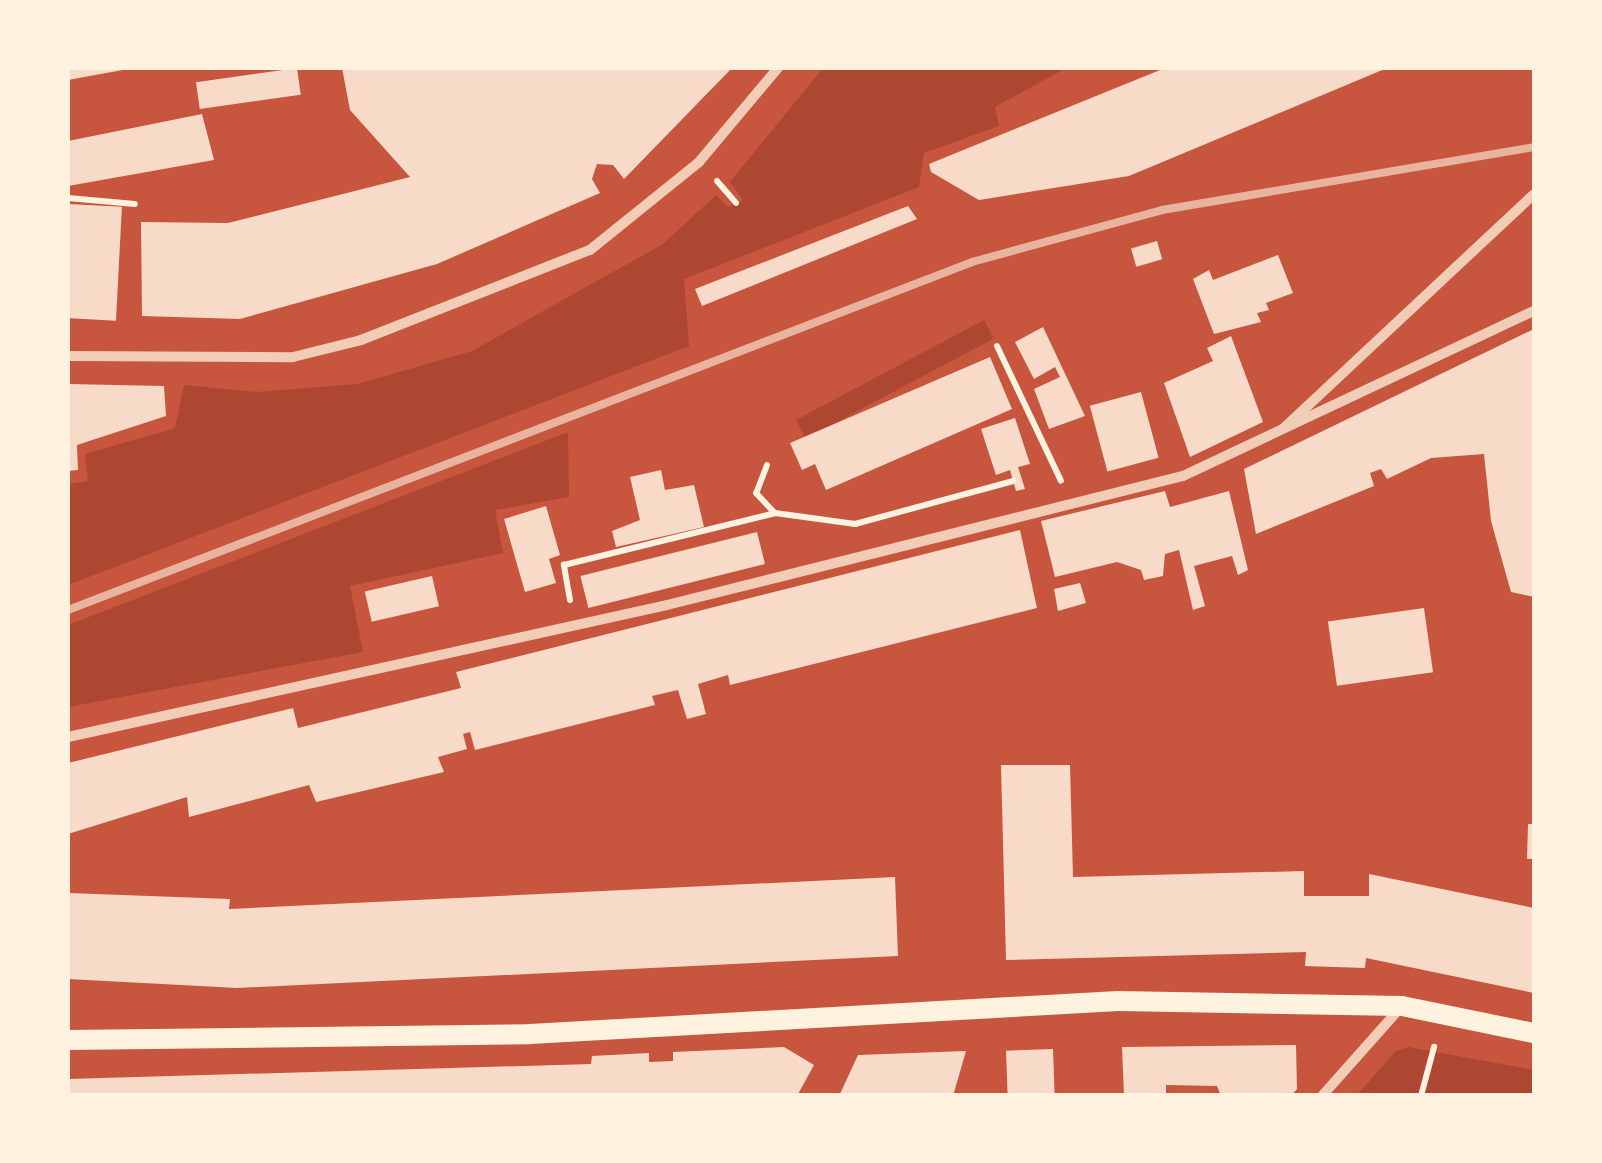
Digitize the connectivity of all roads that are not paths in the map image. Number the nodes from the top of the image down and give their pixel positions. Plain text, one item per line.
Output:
1 (778, 68) edge
2 (1534, 194) edge
3 (1534, 311) edge
4 (68, 356) edge
5 (1276, 436) junction
6 (68, 737) edge
7 (1402, 1006) junction
8 (1534, 1034) edge
9 (68, 1040) edge
10 (1322, 1096) edge

1 - 4 street
2 - 5 street
3 - 5 street
5 - 6 street
7 - 8 main road
7 - 9 main road
7 - 10 street

